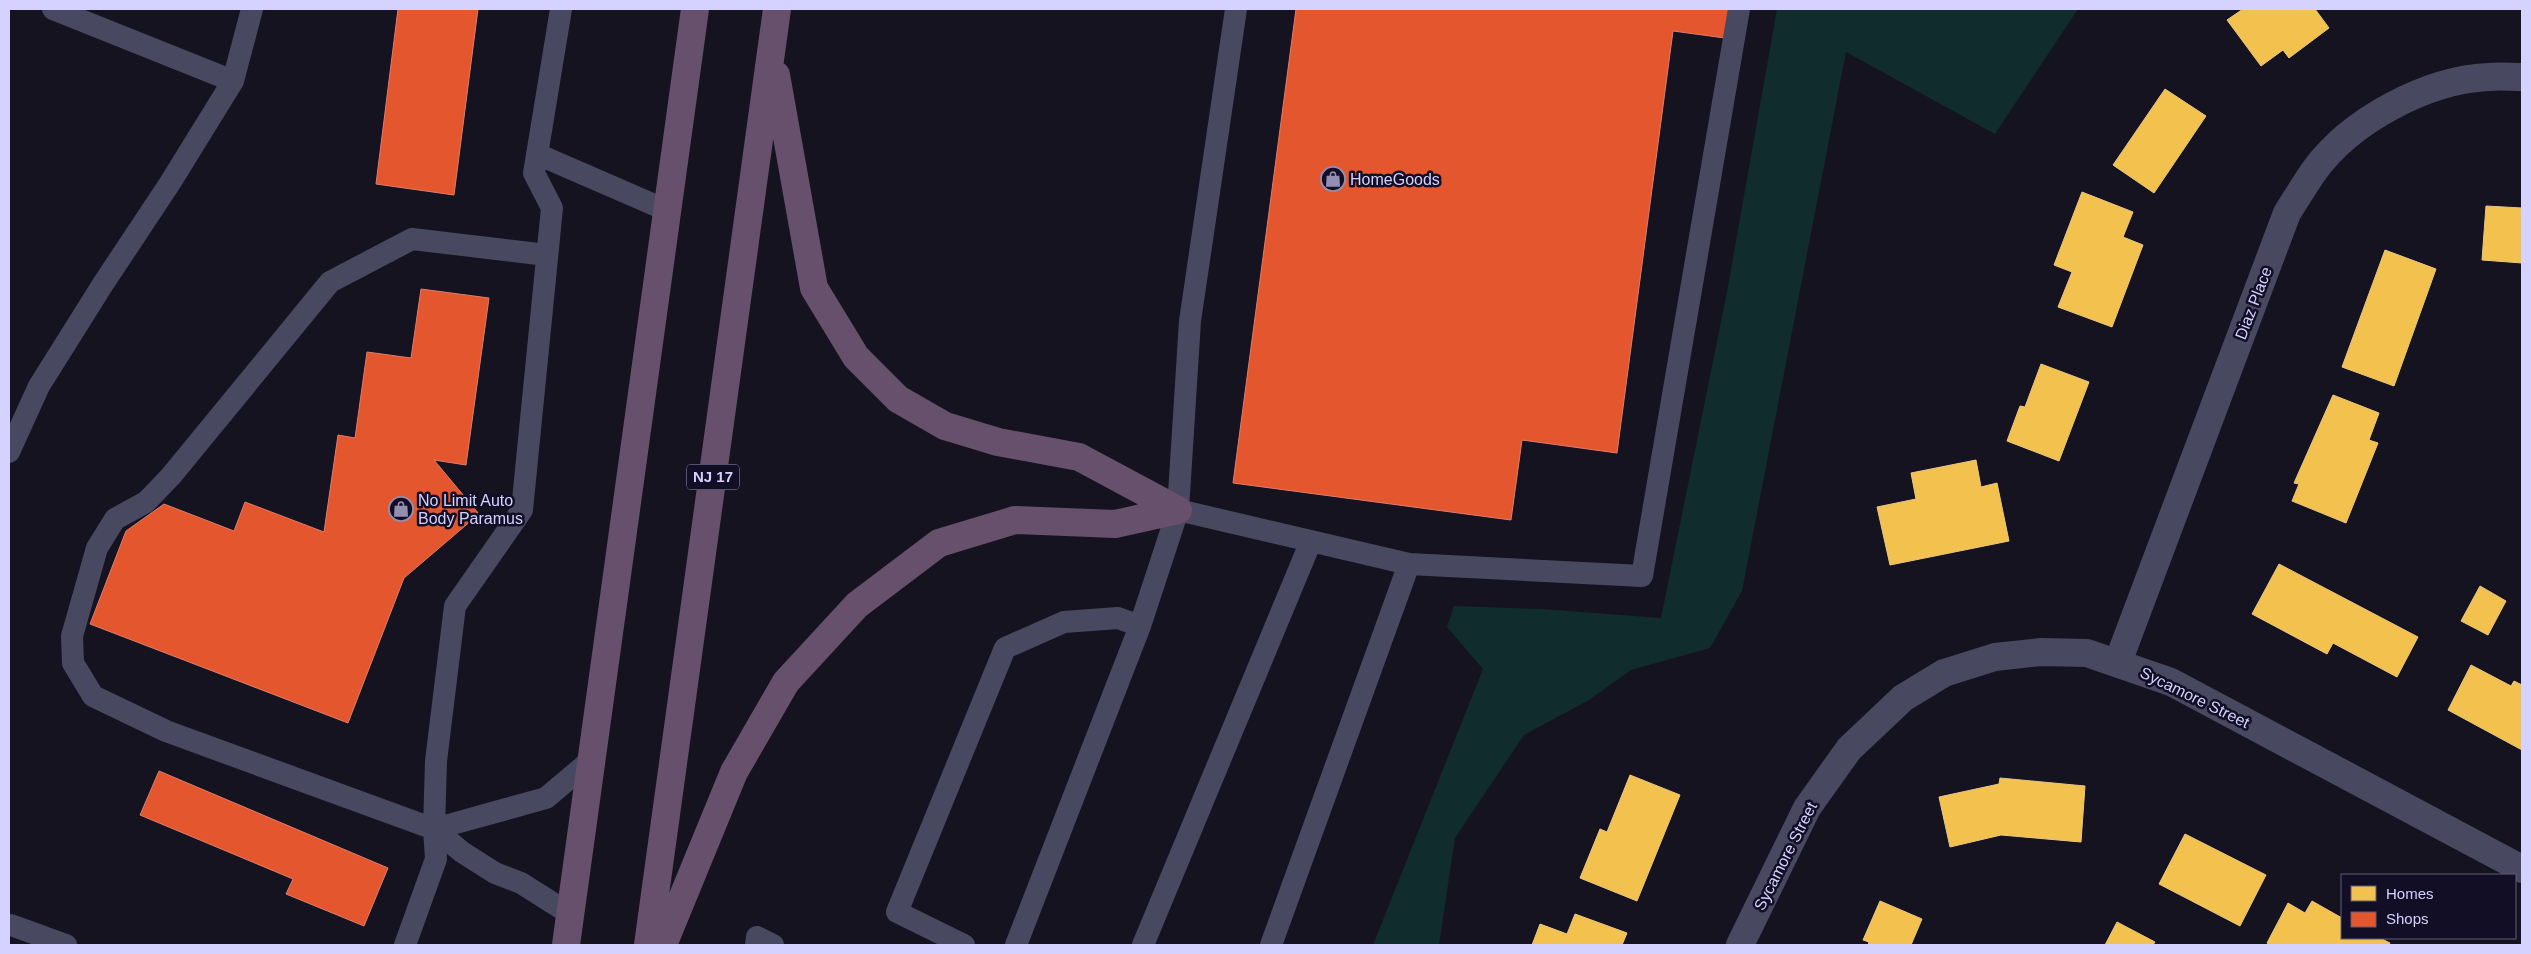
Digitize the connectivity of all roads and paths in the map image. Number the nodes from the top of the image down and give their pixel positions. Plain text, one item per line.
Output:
1 (53, 9) edge
2 (252, 9) edge
3 (562, 9) edge
4 (695, 9) edge
5 (777, 9) edge
6 (1236, 9) edge
7 (1739, 9) edge
8 (772, 48) junction
9 (2522, 77) edge
10 (233, 81) junction
11 (538, 154) junction
12 (666, 210) junction
13 (547, 255) junction
14 (9, 452) edge
15 (1178, 510) junction
16 (1311, 541) junction
17 (1409, 564) junction
18 (1140, 626) junction
19 (2118, 662) junction
20 (591, 760) junction
21 (434, 829) junction
22 (2522, 869) edge
23 (570, 914) junction
24 (11, 925) dead end
25 (654, 944) edge
26 (66, 945) edge
27 (405, 945) edge
28 (566, 945) edge
29 (756, 945) edge
30 (773, 945) edge
31 (964, 945) edge
32 (1016, 945) edge
33 (1143, 945) edge
34 (1271, 945) edge
35 (1740, 945) edge

1 - 10 lane
2 - 10 lane
3 - 11 lane
4 - 12 highway
5 - 8 highway, NJ 17
6 - 15 lane
7 - 17 lane
8 - 15 highway
8 - 25 highway, NJ 17
9 - 19 street, Diaz Place
10 - 14 lane
11 - 12 lane
11 - 13 lane
12 - 20 highway
13 - 21 lane
13 - 21 lane
15 - 16 lane
15 - 18 lane
15 - 25 highway
16 - 17 lane
16 - 33 lane
17 - 34 lane
18 - 31 lane
18 - 32 lane
19 - 22 street, Sycamore Street
19 - 35 street, Sycamore Street
20 - 21 lane
20 - 23 highway
21 - 23 lane
21 - 27 lane
23 - 28 highway
24 - 26 lane
29 - 30 lane

